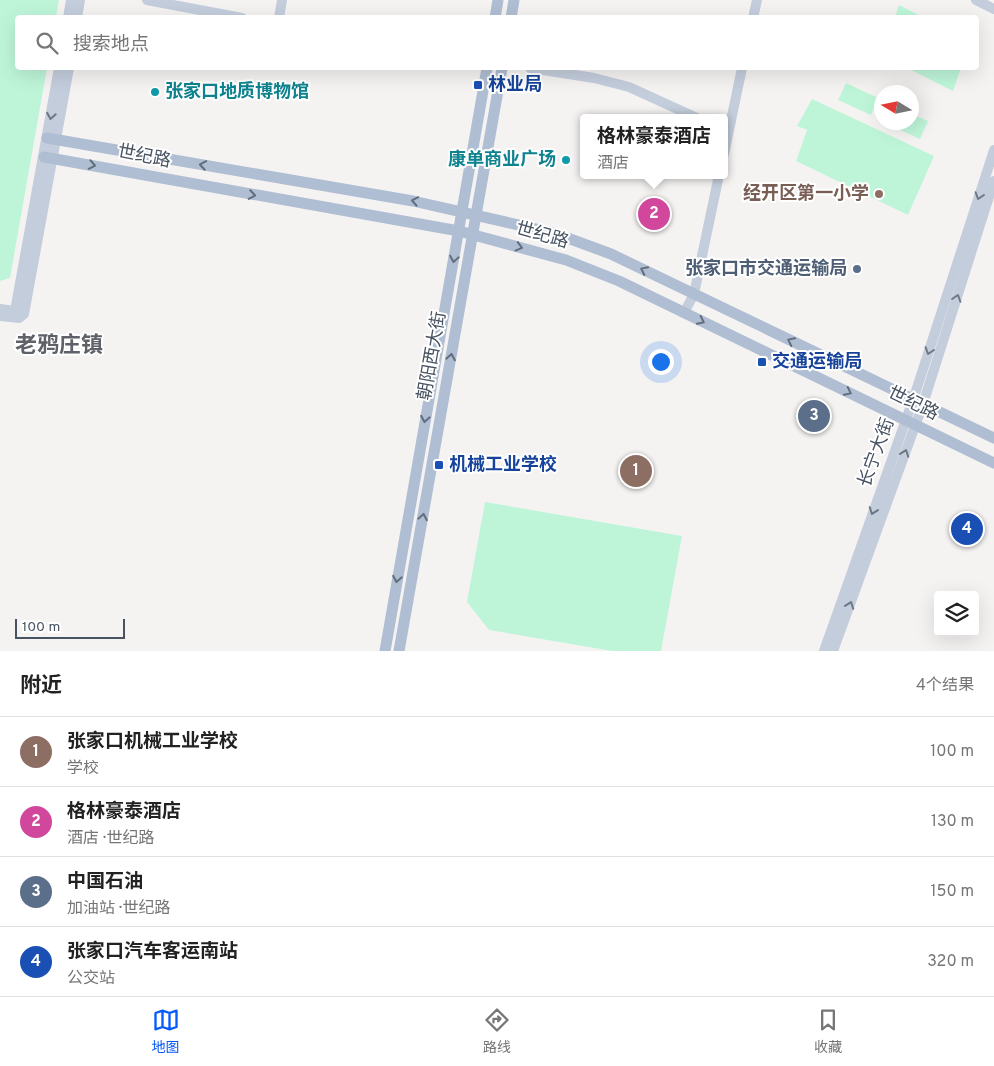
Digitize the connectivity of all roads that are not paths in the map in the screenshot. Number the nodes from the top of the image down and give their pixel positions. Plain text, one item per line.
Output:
1 (71, 0) edge
2 (80, 0) edge
3 (147, 0) edge
4 (282, 0) edge
5 (498, 0) edge
6 (514, 0) edge
7 (757, 0) edge
8 (976, 0) edge
9 (994, 8) edge
10 (68, 15) edge
11 (78, 15) edge
12 (226, 15) edge
13 (280, 15) edge
14 (496, 15) edge
15 (512, 15) edge
16 (754, 15) edge
17 (59, 70) edge
18 (68, 70) edge
19 (487, 70) edge
20 (502, 70) edge
21 (543, 70) edge
22 (741, 70) edge
23 (688, 114) edge
24 (728, 123) edge
25 (52, 139) junction
26 (994, 150) edge
27 (48, 157) junction
28 (718, 179) edge
29 (994, 181) edge
30 (462, 211) junction
31 (476, 214) junction
32 (459, 231) junction
33 (472, 234) junction
34 (694, 294) junction
35 (0, 309) edge
36 (684, 313) junction
37 (17, 315) junction
38 (0, 316) edge
39 (918, 402) junction
40 (911, 423) junction
41 (994, 438) edge
42 (994, 463) edge
43 (385, 651) edge
44 (399, 651) edge
45 (824, 651) edge
46 (833, 651) edge

1 - 10 main road
2 - 11 main road
3 - 12 main road
4 - 13 main road
5 - 14 main road
6 - 15 main road
7 - 16 main road
8 - 9 main road
17 -> 25 main road
18 - 25 main road
19 - 30 main road, 朝阳西大街
20 - 31 main road, 朝阳西大街
21 - 23 main road
22 - 24 main road
25 - 27 main road
30 -> 25 main road, 世纪路
26 -> 39 main road, 长宁大街
27 -> 32 main road, 世纪路
27 - 37 main road
28 - 34 main road
39 -> 29 main road, 长宁大街
30 - 31 main road, 世纪路
30 - 32 main road, 朝阳西大街
31 - 33 main road, 朝阳西大街
34 -> 31 main road, 世纪路
32 - 33 main road, 世纪路
32 -> 43 main road, 朝阳西大街
33 -> 36 main road, 世纪路
44 -> 33 main road, 朝阳西大街
34 - 36 main road
39 -> 34 main road, 世纪路
35 - 37 main road
36 -> 40 main road, 世纪路
37 - 38 main road
39 - 40 main road, 长宁大街
39 - 41 main road, 世纪路
40 - 42 main road, 世纪路
40 -> 45 main road, 长宁大街
46 -> 40 main road, 长宁大街

